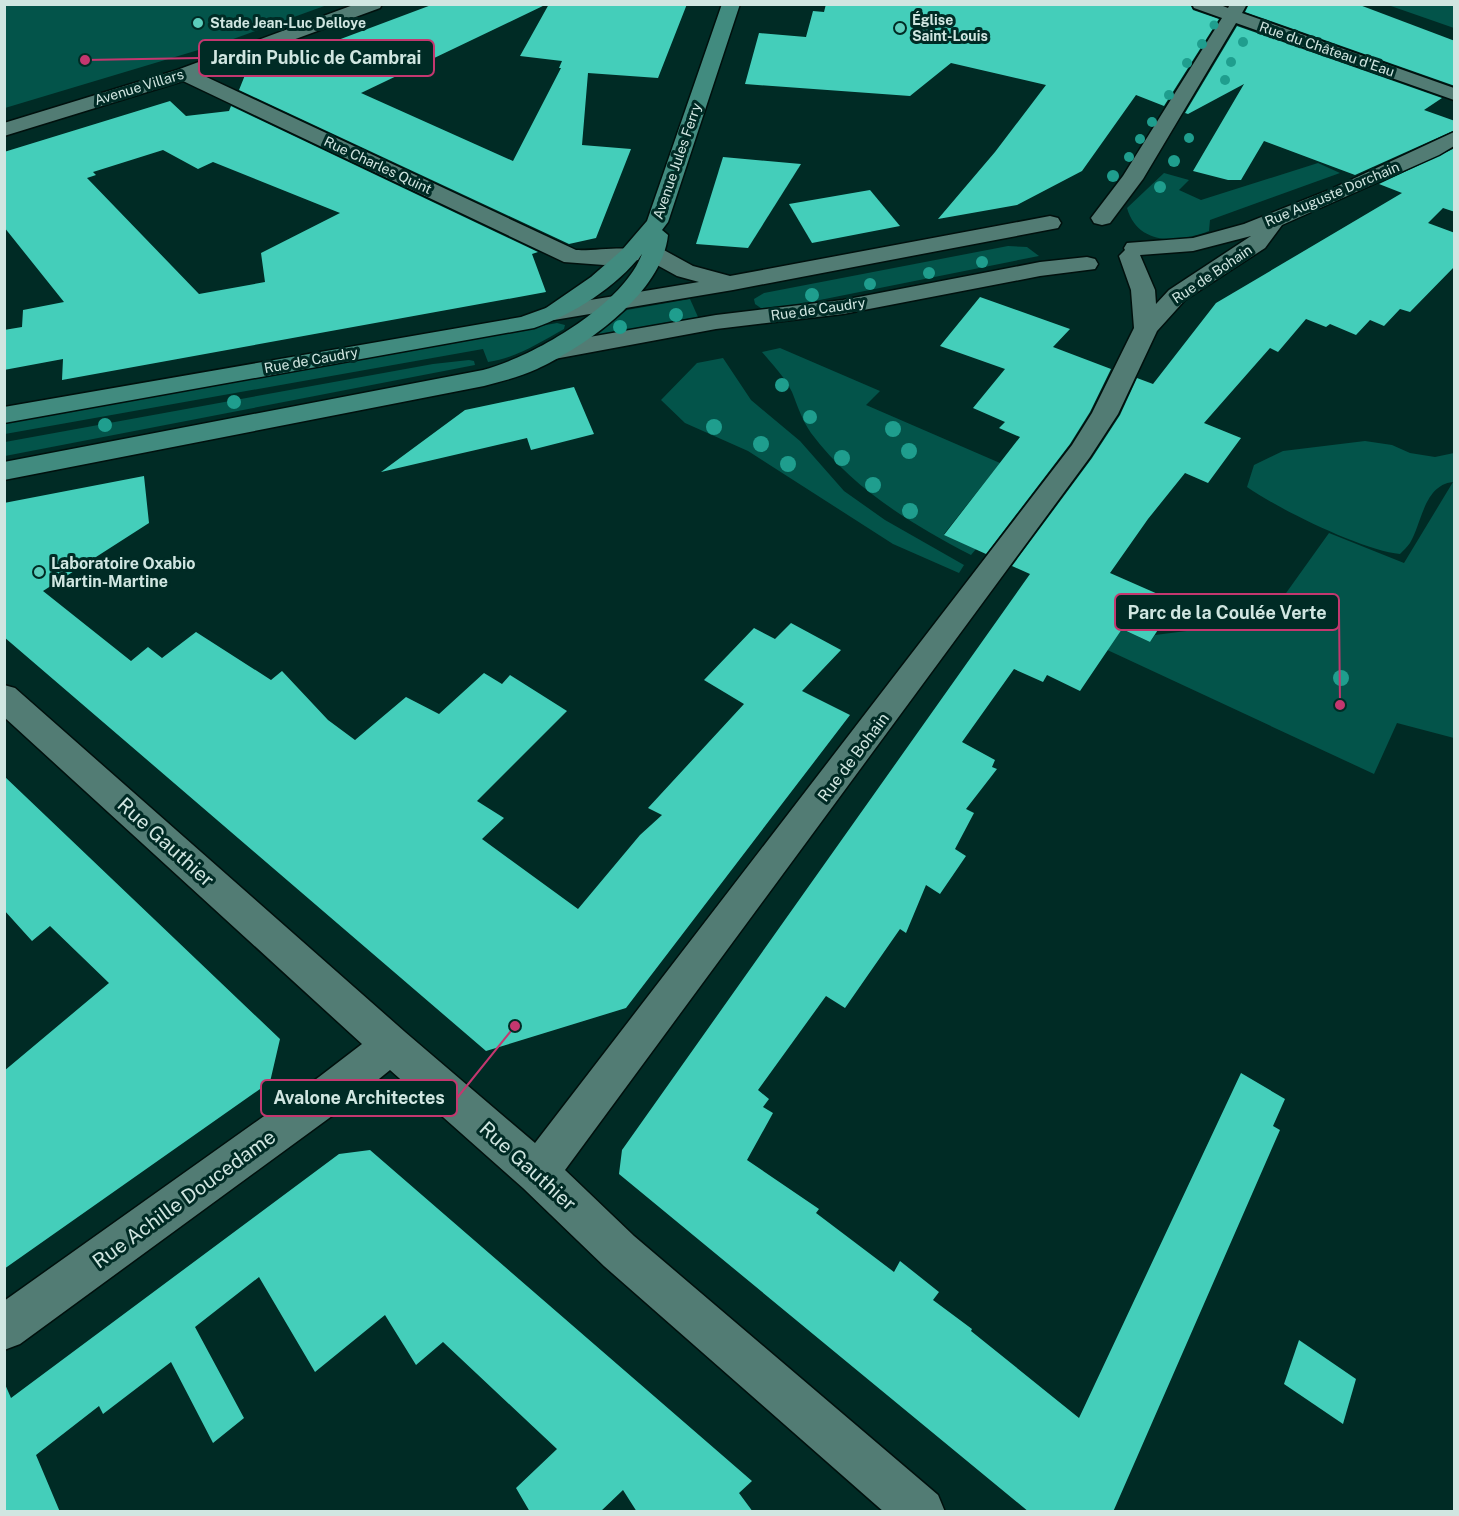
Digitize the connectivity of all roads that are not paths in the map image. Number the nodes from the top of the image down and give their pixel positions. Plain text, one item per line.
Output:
1 (374, 4) edge
2 (731, 4) edge
3 (1200, 4) edge
4 (1236, 10) edge
5 (184, 74) junction
6 (1455, 94) edge
7 (4, 130) edge
8 (1455, 138) edge
9 (1276, 219) junction
10 (657, 222) junction
11 (1102, 228) junction
12 (654, 254) junction
13 (630, 255) junction
14 (572, 257) junction
15 (1087, 264) junction
16 (733, 283) junction
17 (585, 292) junction
18 (616, 303) junction
19 (554, 313) junction
20 (1146, 328) junction
21 (549, 352) junction
22 (4, 415) edge
23 (4, 471) edge
24 (4, 697) edge
25 (392, 1045) junction
26 (538, 1173) junction
27 (4, 1329) edge
28 (921, 1512) edge

1 - 5 street, Avenue Villars
2 - 10 main road, Avenue Jules Ferry
3 - 4 street, Rue du Château d'Eau
4 - 6 street, Rue du Château d'Eau
4 - 11 street
5 - 7 street, Avenue Villars
5 - 14 street, Rue Charles Quint
8 - 9 street, Rue Auguste Dorchain
9 - 11 street, Rue Auguste Dorchain
9 - 20 street, Rue de Bohain
10 - 12 main road
10 - 13 main road, Avenue Jules Ferry
11 - 15 street, Rue de Caudry
11 - 15 street
11 - 16 street, Rue de Caudry
11 - 20 street
12 - 16 street, Rue de Caudry
12 - 18 main road
13 - 14 street, Rue Charles Quint
13 - 17 main road, Avenue Jules Ferry
14 - 17 street
15 - 21 street, Rue de Caudry
16 - 18 street, Rue de Caudry
17 - 19 main road, Avenue Jules Ferry
18 - 19 street, Rue de Caudry
18 - 21 main road, Rue de Caudry
19 - 22 main road, Rue de Caudry
20 - 26 street, Rue de Bohain
21 - 23 main road, Rue de Caudry
24 - 25 street, Rue Gauthier
25 - 26 street, Rue Gauthier
25 - 27 street, Rue Achille Doucedame
26 - 28 street, Rue Gauthier

